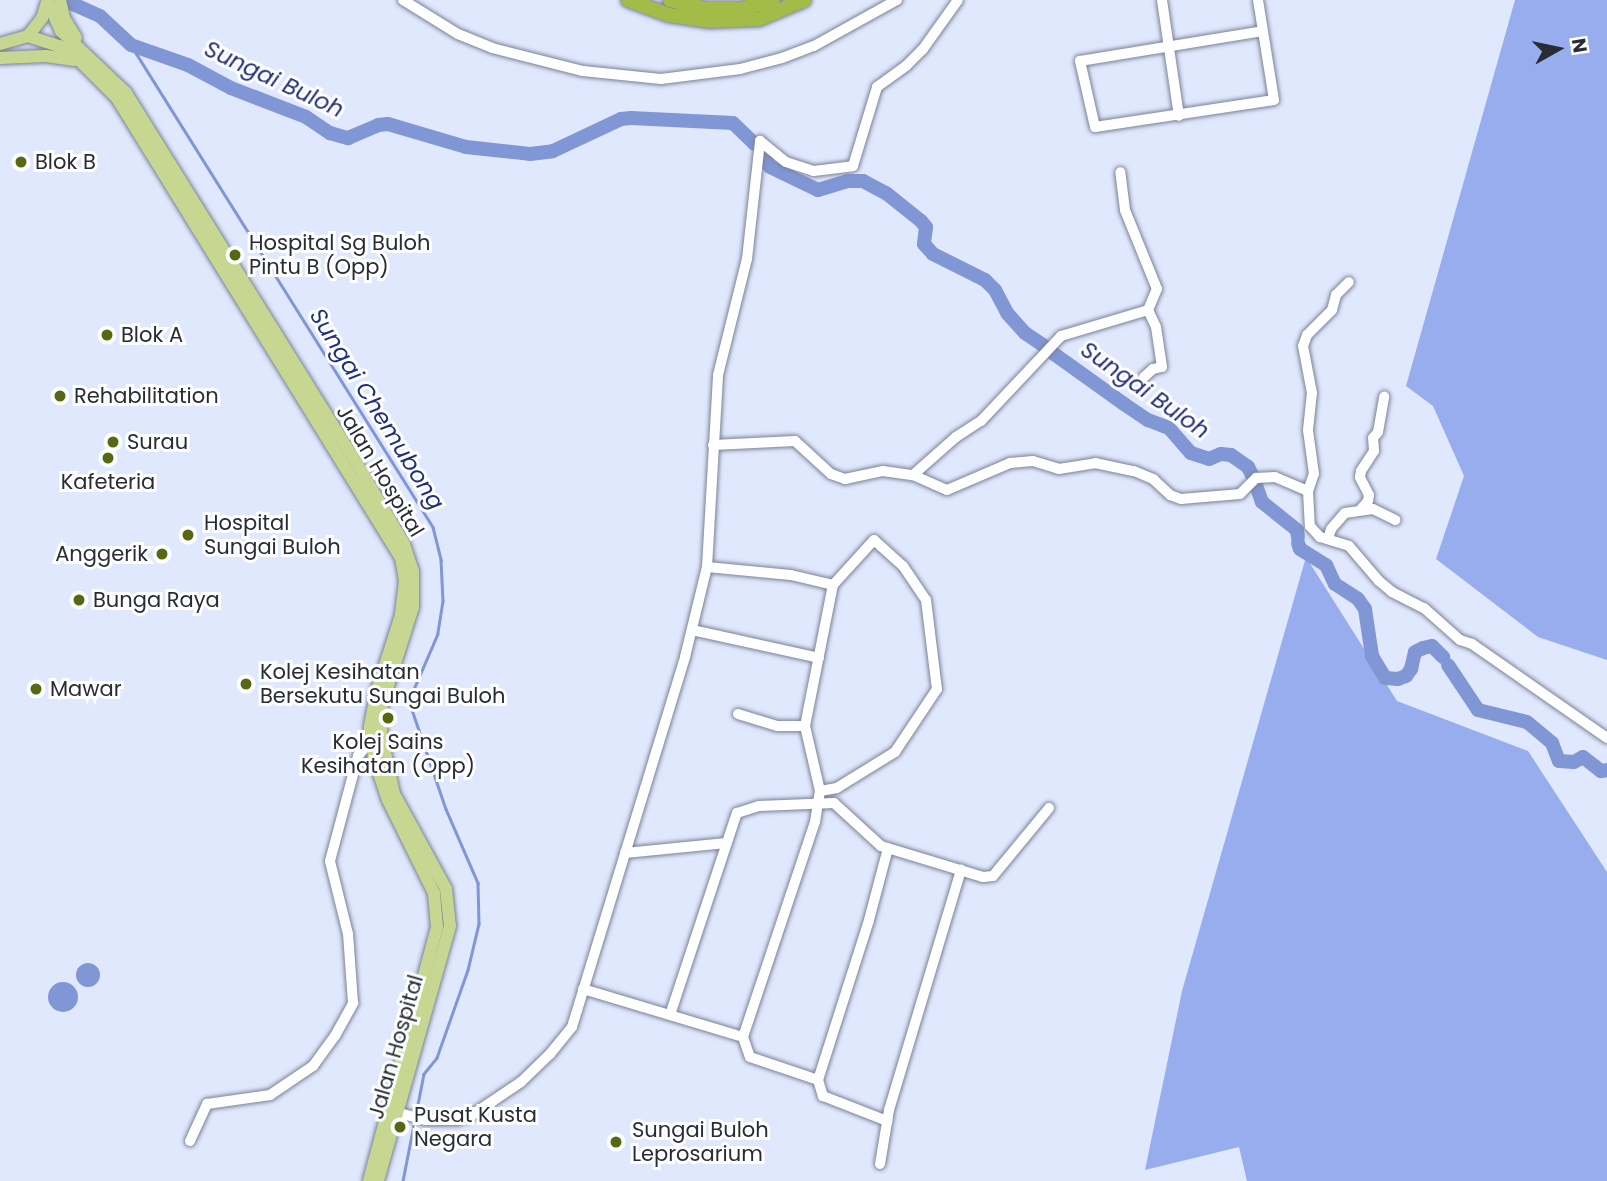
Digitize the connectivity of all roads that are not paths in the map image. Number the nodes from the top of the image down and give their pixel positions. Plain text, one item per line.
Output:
1 (403, 0) edge
2 (628, 0) edge
3 (670, 0) edge
4 (773, 0) edge
5 (804, 0) edge
6 (897, 0) edge
7 (958, 0) edge
8 (1162, 0) edge
9 (1258, 0) edge
10 (52, 1) edge
11 (1263, 31) junction
12 (21, 38) junction
13 (0, 44) edge
14 (1169, 47) junction
15 (0, 52) edge
16 (82, 57) junction
17 (0, 58) edge
18 (1179, 116) junction
19 (1120, 172) dead end
20 (1349, 282) dead end
21 (1148, 310) junction
22 (1144, 377) dead end
23 (1384, 397) dead end
24 (713, 445) junction
25 (913, 475) junction
26 (1308, 491) junction
27 (1361, 509) junction
28 (1396, 520) dead end
29 (1328, 539) junction
30 (707, 567) junction
31 (833, 585) junction
32 (692, 630) junction
33 (819, 658) junction
34 (738, 714) dead end
35 (805, 726) junction
36 (376, 736) junction
37 (1607, 738) edge
38 (820, 791) junction
39 (819, 803) junction
40 (1049, 808) dead end
41 (727, 843) junction
42 (888, 848) junction
43 (625, 853) junction
44 (961, 870) junction
45 (583, 989) junction
46 (670, 1015) junction
47 (743, 1037) junction
48 (818, 1080) junction
49 (397, 1112) junction
50 (887, 1121) junction
51 (190, 1141) dead end
52 (880, 1164) dead end
53 (369, 1181) edge
54 (379, 1181) edge

1 - 6 street
2 - 5 highway
3 - 4 highway
7 - 24 street
8 - 14 street
9 - 11 street
10 - 12 main road
10 - 16 main road, Jalan Hospital
11 - 14 street
11 - 18 street
12 - 13 main road
12 - 15 main road
12 - 16 main road, Jalan Hospital
14 - 18 street
14 - 18 street
16 - 17 main road
16 - 36 main road, Jalan Hospital
19 - 21 street
20 - 26 street
21 - 22 street
21 - 25 street
23 - 27 street
24 - 25 street
24 - 30 street
25 - 26 street
26 - 29 street
27 - 28 street
27 - 29 street
29 - 37 street
30 - 31 street
30 - 32 street
31 - 33 street
31 - 38 street
32 - 33 street
32 - 43 street
33 - 35 street
34 - 35 street
35 - 38 street
36 - 49 main road, Jalan Hospital
36 - 51 street
38 - 39 street
39 - 41 street
39 - 42 street
39 - 47 street
40 - 44 street
41 - 43 street
41 - 46 street
42 - 44 street
42 - 48 street
43 - 45 street
44 - 50 street
45 - 46 street
45 - 49 street
46 - 47 street
47 - 48 street
48 - 50 street
49 - 53 main road, Jalan Hospital
49 - 54 main road, Jalan Hospital
50 - 52 street

